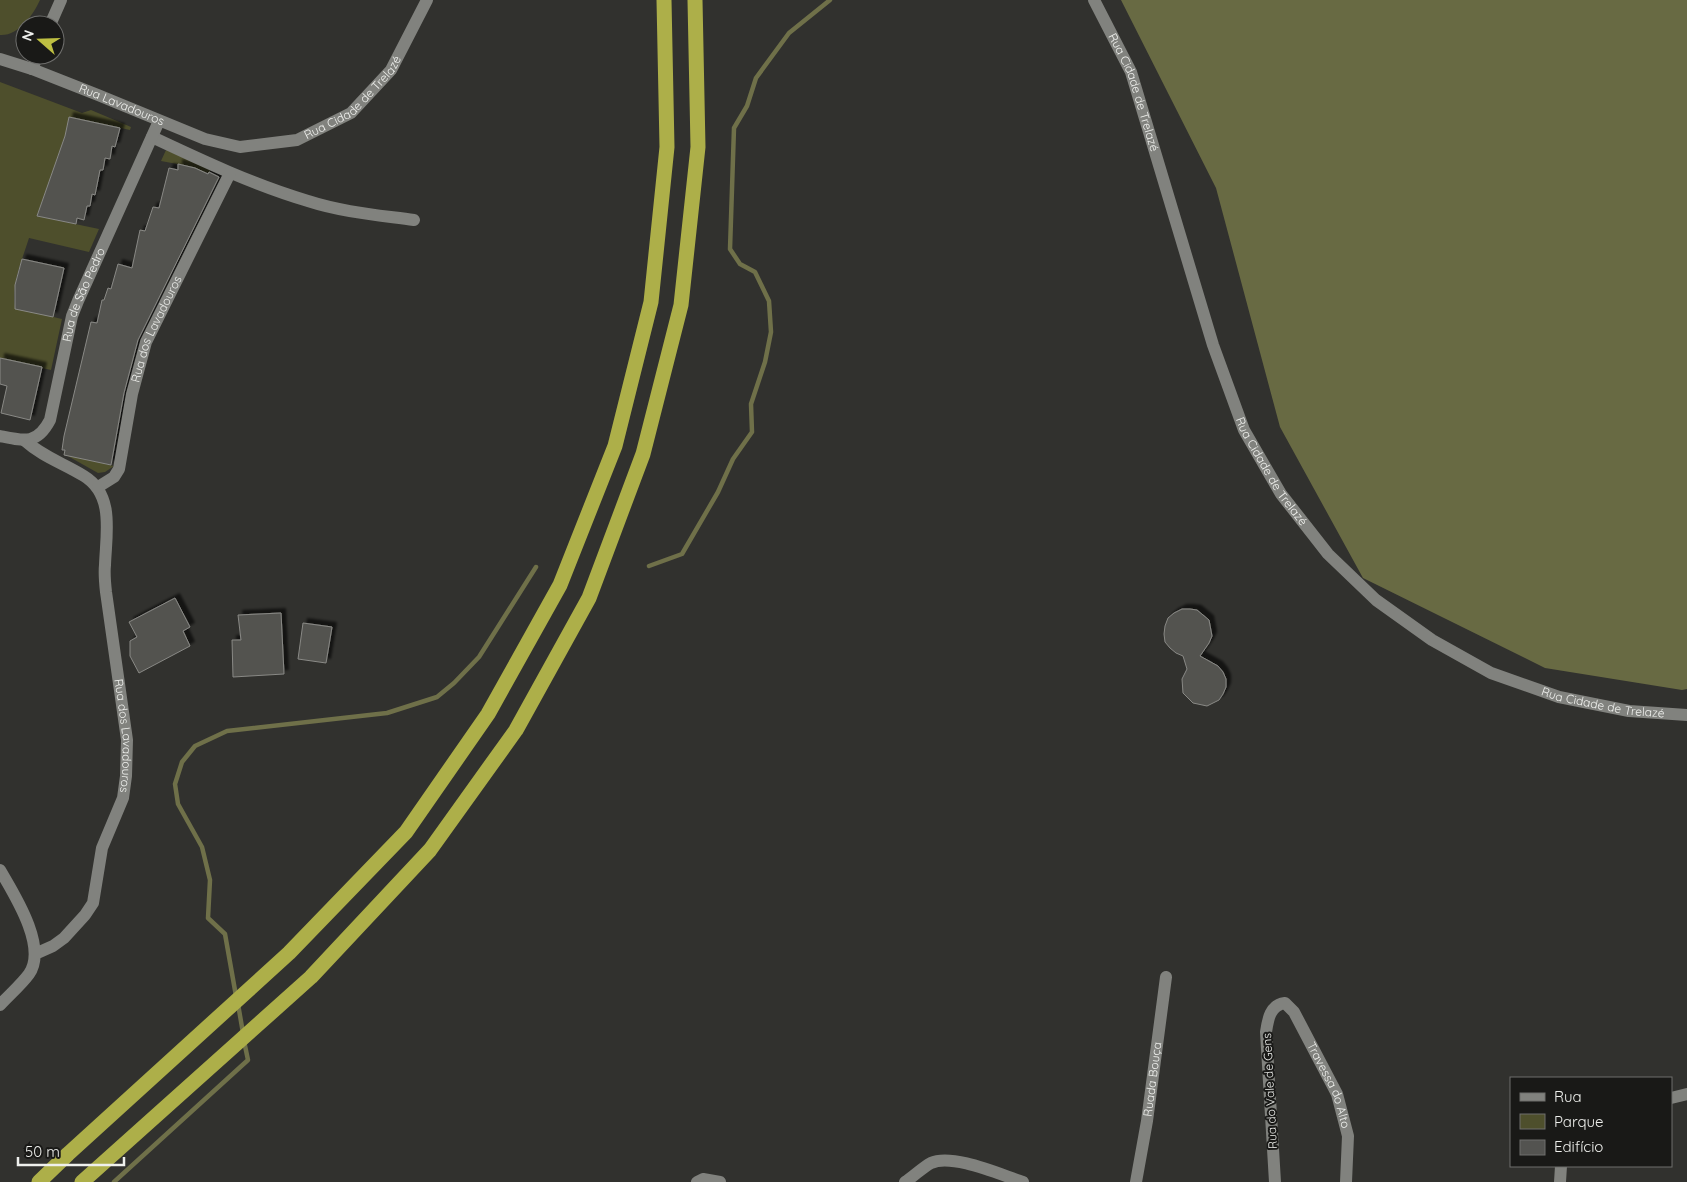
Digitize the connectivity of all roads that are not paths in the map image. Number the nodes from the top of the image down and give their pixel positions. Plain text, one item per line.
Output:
1 (61, 0) edge
2 (428, 0) edge
3 (664, 0) edge
4 (695, 0) edge
5 (1094, 0) edge
6 (54, 15) edge
7 (0, 59) edge
8 (34, 65) edge
9 (32, 69) junction
10 (159, 121) junction
11 (152, 137) junction
12 (243, 147) joint
13 (230, 173) junction
14 (414, 220) dead end
15 (0, 436) edge
16 (24, 440) junction
17 (98, 487) junction
18 (1687, 715) edge
19 (0, 870) edge
20 (35, 954) junction
21 (1166, 977) dead end
22 (1278, 1004) joint
23 (0, 1005) edge
24 (1687, 1094) edge
25 (1672, 1098) edge
26 (1561, 1167) edge
27 (39, 1182) edge
28 (82, 1182) edge
29 (697, 1182) edge
30 (720, 1182) edge
31 (905, 1182) edge
32 (1023, 1182) edge
33 (1136, 1182) edge
34 (1276, 1182) edge
35 (1346, 1182) edge
36 (1560, 1182) edge

1 - 6 street
2 - 12 street, Rua Cidade de Trelazé
3 - 27 highway
4 - 28 highway
5 - 18 street, Rua Cidade de Trelazé
7 - 9 street, Rua Lavadouros
8 - 9 street
9 - 10 street, Rua Lavadouros
10 - 11 street, Rua de São Pedro
10 - 12 street, Rua Lavadouros
11 - 13 street
11 - 16 street, Rua de São Pedro
13 - 14 street
13 - 17 street, Rua dos Lavadouros
15 - 16 street
16 - 17 street
17 - 20 street, Rua dos Lavadouros
19 - 20 street
20 - 23 street
21 - 33 street, Ruada Bouça
22 - 34 street, Rua do Vale de Gens
22 - 35 street, Travessa do Alto
24 - 25 street
26 - 36 street
29 - 30 street
31 - 32 street

